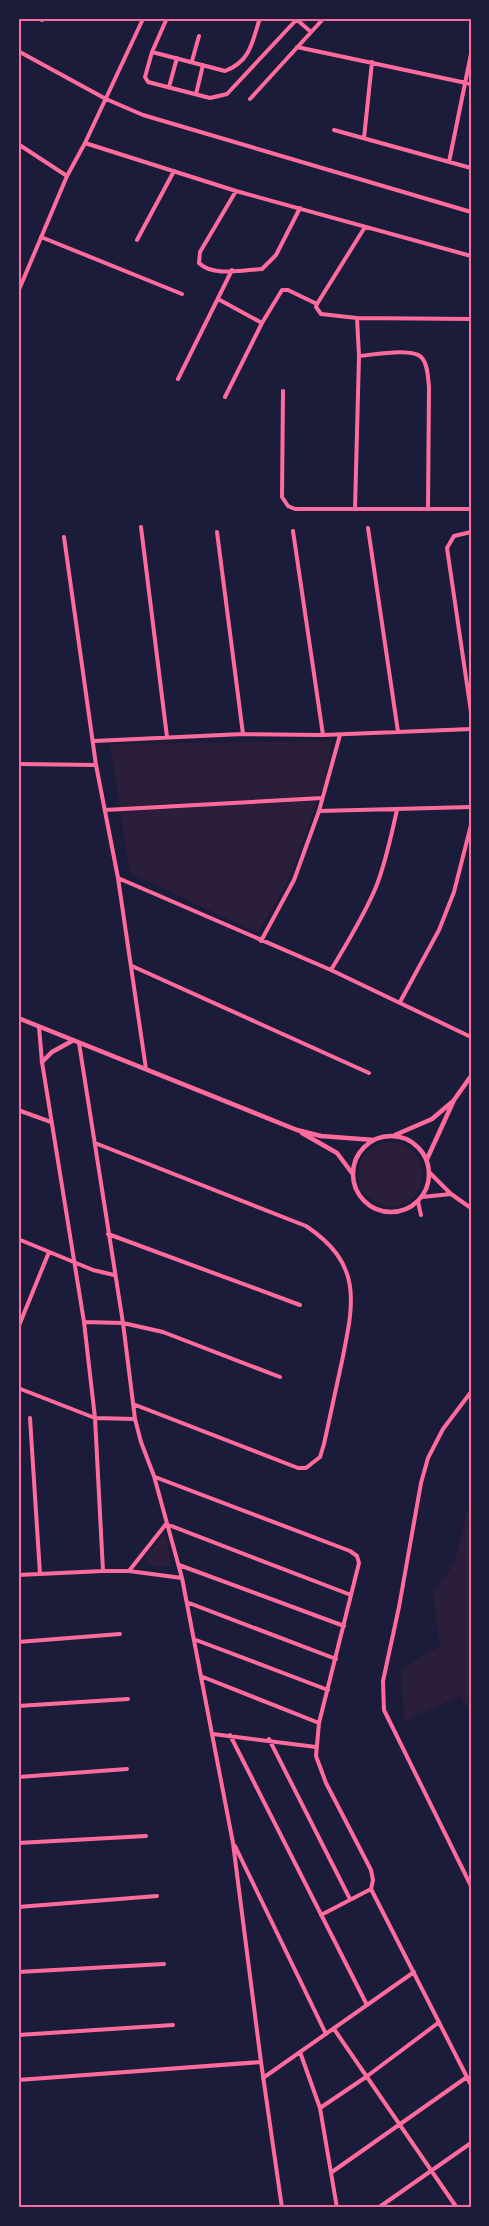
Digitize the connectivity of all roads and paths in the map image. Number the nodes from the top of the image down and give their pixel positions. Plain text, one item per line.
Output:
1 (167, 18) edge
2 (260, 18) edge
3 (296, 18) edge
4 (324, 18) edge
5 (142, 20) edge
6 (311, 32) junction
7 (198, 36) dead end
8 (297, 47) junction
9 (18, 51) edge
10 (152, 52) junction
11 (471, 54) edge
12 (177, 58) junction
13 (252, 58) junction
14 (192, 61) junction
15 (372, 62) junction
16 (203, 65) junction
17 (468, 84) edge
18 (169, 87) junction
19 (196, 94) junction
20 (106, 99) junction
21 (250, 99) dead end
22 (334, 130) dead end
23 (364, 138) junction
24 (85, 143) junction
25 (18, 144) edge
26 (449, 162) junction
27 (471, 168) edge
28 (174, 171) junction
29 (67, 176) junction
30 (236, 191) junction
31 (300, 208) junction
32 (471, 212) edge
33 (365, 227) junction
34 (41, 237) junction
35 (137, 240) dead end
36 (471, 255) edge
37 (232, 270) junction
38 (18, 292) edge
39 (182, 294) dead end
40 (218, 299) junction
41 (318, 304) junction
42 (357, 318) junction
43 (471, 319) edge
44 (262, 323) junction
45 (359, 356) junction
46 (178, 379) dead end
47 (283, 391) dead end
48 (225, 397) dead end
49 (428, 508) junction
50 (471, 508) edge
51 (355, 509) junction
52 (141, 527) dead end
53 (368, 528) dead end
54 (293, 531) dead end
55 (217, 532) dead end
56 (471, 532) edge
57 (64, 537) dead end
58 (471, 712) edge
59 (471, 729) edge
60 (398, 732) junction
61 (243, 734) junction
62 (323, 735) junction
63 (340, 735) junction
64 (167, 737) junction
65 (94, 741) junction
66 (18, 764) edge
67 (96, 765) junction
68 (322, 798) junction
69 (471, 807) edge
70 (105, 810) junction
71 (397, 810) junction
72 (319, 811) junction
73 (471, 825) edge
74 (118, 878) junction
75 (261, 941) junction
76 (132, 966) junction
77 (331, 970) junction
78 (400, 1002) junction
79 (18, 1018) edge
80 (39, 1027) junction
81 (471, 1037) edge
82 (72, 1041) junction
83 (79, 1043) junction
84 (42, 1062) junction
85 (146, 1069) junction
86 (369, 1073) dead end
87 (471, 1076) edge
88 (454, 1100) junction
89 (18, 1110) edge
90 (51, 1122) junction
91 (297, 1130) junction
92 (394, 1136) junction
93 (374, 1140) junction
94 (94, 1142) junction
95 (427, 1159) junction
96 (352, 1173) junction
97 (430, 1173) junction
98 (451, 1194) junction
99 (422, 1197) junction
100 (418, 1202) junction
101 (471, 1208) edge
102 (420, 1215) dead end
103 (108, 1234) junction
104 (18, 1239) edge
105 (49, 1252) junction
106 (75, 1263) junction
107 (114, 1275) junction
108 (300, 1305) dead end
109 (84, 1322) junction
110 (123, 1323) junction
111 (18, 1328) edge
112 (280, 1377) dead end
113 (18, 1388) edge
114 (471, 1392) edge
115 (133, 1404) junction
116 (95, 1418) junction
117 (30, 1419) dead end
118 (135, 1419) junction
119 (154, 1476) junction
120 (166, 1524) junction
121 (178, 1565) junction
122 (103, 1571) junction
123 (129, 1571) junction
124 (40, 1574) junction
125 (18, 1575) edge
126 (182, 1578) junction
127 (351, 1595) junction
128 (188, 1603) junction
129 (344, 1626) junction
130 (120, 1634) dead end
131 (195, 1640) junction
132 (18, 1642) edge
133 (336, 1659) junction
134 (202, 1677) junction
135 (328, 1690) junction
136 (128, 1699) dead end
137 (18, 1706) edge
138 (319, 1723) junction
139 (213, 1734) junction
140 (230, 1735) junction
141 (269, 1739) junction
142 (316, 1747) junction
143 (128, 1769) dead end
144 (18, 1777) edge
145 (146, 1836) dead end
146 (18, 1843) edge
147 (233, 1843) junction
148 (471, 1886) edge
149 (371, 1889) junction
150 (157, 1896) dead end
151 (350, 1899) junction
152 (18, 1906) edge
153 (321, 1915) junction
154 (164, 1964) dead end
155 (18, 1972) edge
156 (414, 1972) junction
157 (367, 2005) junction
158 (438, 2023) junction
159 (173, 2025) dead end
160 (334, 2029) junction
161 (326, 2034) junction
162 (18, 2035) edge
163 (300, 2051) junction
164 (261, 2062) junction
165 (366, 2077) junction
166 (467, 2077) junction
167 (263, 2078) junction
168 (18, 2080) edge
169 (471, 2085) edge
170 (320, 2108) junction
171 (399, 2124) junction
172 (471, 2143) edge
173 (332, 2172) junction
174 (430, 2172) junction
175 (282, 2208) edge
176 (337, 2208) edge
177 (378, 2208) edge
178 (457, 2208) edge

1 - 10 street
2 - 13 street
3 - 6 street
3 - 13 street
4 - 6 street
5 - 20 street
6 - 8 street
7 - 14 street
8 - 15 street
8 - 21 street
9 - 20 street
10 - 12 street
10 - 18 street
11 - 17 street
12 - 14 street
12 - 18 street
13 - 16 street
13 - 19 street
14 - 16 street
15 - 17 street
15 - 23 street
16 - 19 street
17 - 26 street
18 - 19 street
20 - 24 street
20 - 32 street
22 - 23 street
23 - 26 street
24 - 28 street
24 - 29 street
25 - 29 street
26 - 27 street
28 - 30 street
28 - 35 street
29 - 34 street
30 - 31 street
30 - 37 street
31 - 33 street
31 - 37 street
33 - 36 street
33 - 41 street
34 - 38 street
34 - 39 street
37 - 40 street
40 - 44 street
40 - 46 street
41 - 42 street
41 - 44 street
42 - 43 street
42 - 45 street
44 - 48 street
45 - 49 street
45 - 51 street
47 - 51 street
49 - 50 street
49 - 51 street
52 - 64 street
53 - 60 street
54 - 62 street
55 - 61 street
56 - 58 street
57 - 65 street
59 - 60 street
60 - 63 street
61 - 62 street
61 - 64 street
62 - 63 street
63 - 68 street
64 - 65 street
65 - 67 street
66 - 67 street
67 - 70 street
68 - 70 street
68 - 72 street
69 - 71 street
70 - 74 street
71 - 72 street
71 - 77 street
72 - 75 street
73 - 78 street
74 - 75 street
74 - 76 street
75 - 77 street
76 - 85 street
76 - 86 street
77 - 78 street
78 - 81 street
79 - 80 street
80 - 82 street
80 - 84 street
82 - 83 street
82 - 84 street
83 - 85 street
83 - 94 street
84 - 90 street
85 - 91 street
87 - 88 street
88 - 92 street
88 - 95 street
89 - 90 street
90 - 106 street
91 - 93 street
91 - 96 street
92 - 93 street
92 - 95 street
93 - 96 street
94 - 103 street
94 - 115 street
95 - 97 street
96 - 100 street
97 - 98 street
97 - 99 street
98 - 99 street
98 - 101 street
99 - 100 street
100 - 102 street
103 - 107 street
103 - 108 street
104 - 105 street
105 - 106 street
105 - 111 street
106 - 107 street
106 - 109 street
107 - 110 street
109 - 110 street
109 - 116 street
110 - 112 street
110 - 115 street
113 - 116 street
114 - 148 street
115 - 118 street
116 - 118 street
116 - 122 street
117 - 124 street
118 - 119 street
119 - 120 street
119 - 127 street
120 - 121 street
120 - 123 street
120 - 127 street
121 - 126 street
121 - 129 street
122 - 123 street
122 - 124 street
123 - 126 street
124 - 125 street
126 - 128 street
127 - 129 street
128 - 131 street
128 - 133 street
129 - 133 street
130 - 132 street
131 - 134 street
131 - 135 street
133 - 135 street
134 - 138 street
134 - 139 street
135 - 138 street
136 - 137 street
138 - 142 street
139 - 140 street
139 - 147 street
140 - 141 street
140 - 153 street
141 - 142 street
141 - 151 street
142 - 149 street
143 - 144 street
145 - 146 street
147 - 161 street
147 - 164 street
149 - 151 street
149 - 156 street
150 - 152 street
151 - 153 street
153 - 157 street
154 - 155 street
156 - 157 street
156 - 158 street
157 - 160 street
158 - 165 street
158 - 166 street
159 - 162 street
160 - 161 street
160 - 165 street
161 - 163 street
163 - 167 street
163 - 170 street
164 - 167 street
164 - 168 street
165 - 170 street
165 - 171 street
166 - 169 street
166 - 171 street
167 - 175 street
170 - 173 street
171 - 173 street
171 - 174 street
172 - 174 street
173 - 176 street
174 - 177 street
174 - 178 street

